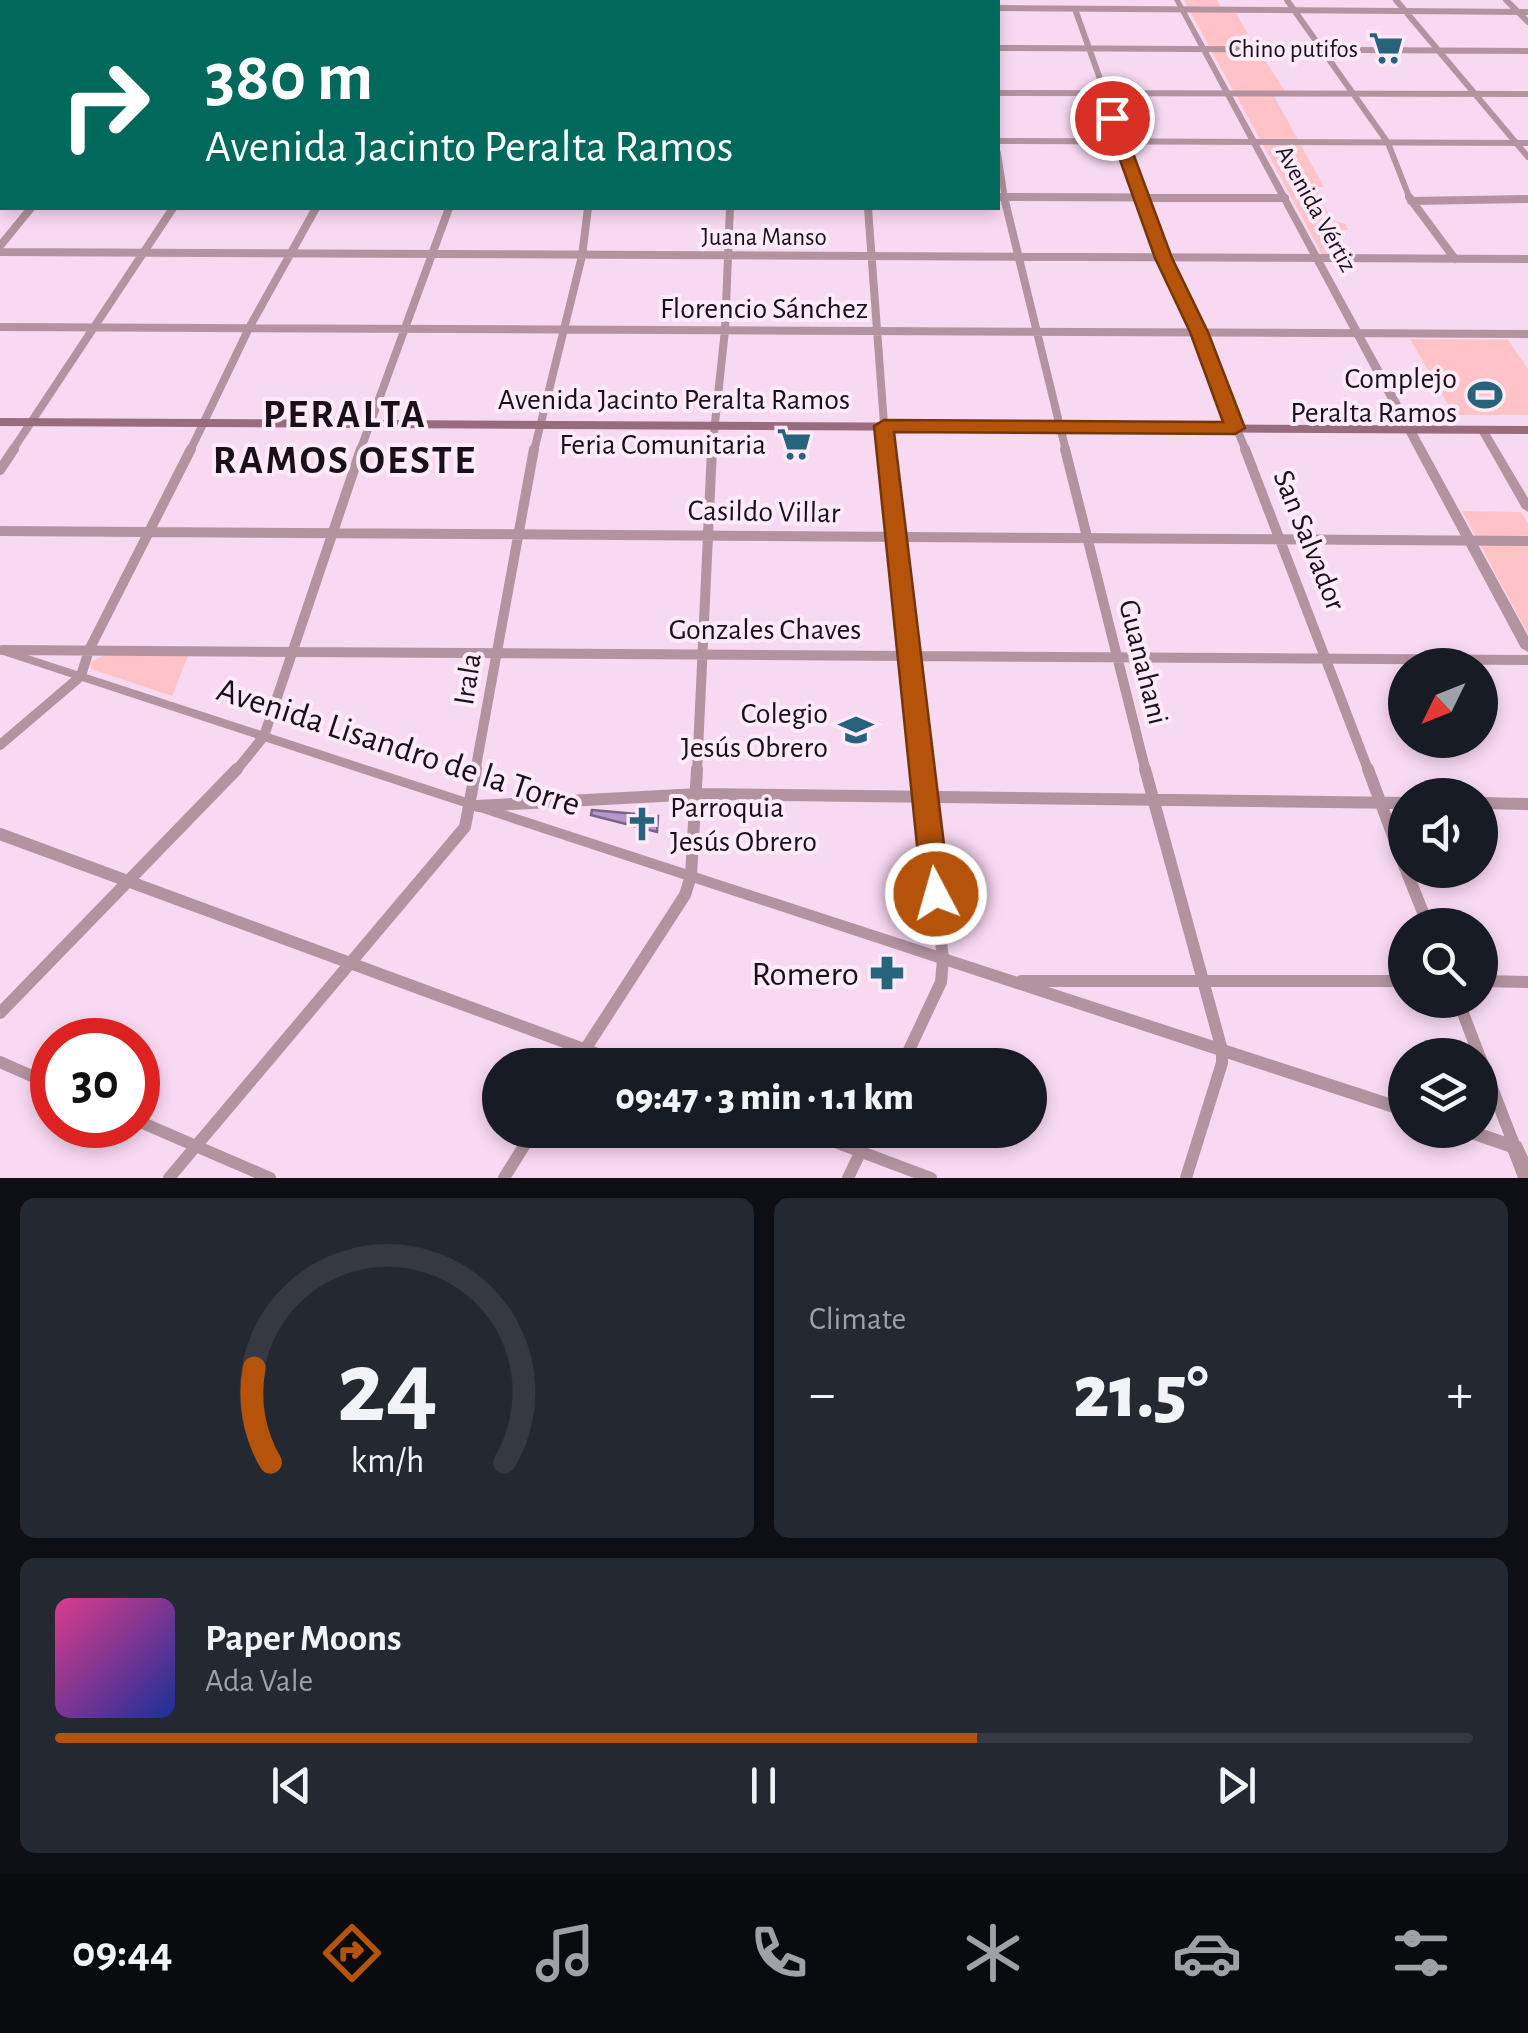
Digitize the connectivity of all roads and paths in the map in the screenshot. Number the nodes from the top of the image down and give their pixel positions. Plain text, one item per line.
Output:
1 (1160, 0) edge
2 (1177, 0) edge
3 (1222, 0) edge
4 (1288, 0) edge
5 (1396, 0) edge
6 (1506, 0) edge
7 (1044, 4) edge
8 (1000, 8) edge
9 (1075, 9) junction
10 (1182, 10) junction
11 (1405, 11) junction
12 (1229, 12) junction
13 (1296, 12) junction
14 (1518, 12) junction
15 (1528, 12) edge
16 (1528, 22) edge
17 (1000, 48) edge
18 (1090, 48) junction
19 (1205, 50) junction
20 (1322, 50) junction
21 (1438, 50) junction
22 (1528, 50) edge
23 (1000, 93) edge
24 (1104, 93) junction
25 (1230, 94) junction
26 (1353, 94) junction
27 (1476, 94) junction
28 (1528, 94) edge
29 (1000, 142) edge
30 (1122, 142) junction
31 (1255, 143) junction
32 (1388, 143) junction
33 (1516, 143) junction
34 (1528, 143) edge
35 (1528, 157) edge
36 (1001, 197) edge
37 (1142, 198) junction
38 (1286, 198) junction
39 (1528, 200) edge
40 (1411, 201) junction
41 (29, 210) edge
42 (172, 210) edge
43 (315, 210) edge
44 (448, 210) edge
45 (588, 210) edge
46 (730, 210) edge
47 (868, 210) edge
48 (0, 249) edge
49 (143, 253) junction
50 (289, 253) junction
51 (432, 254) junction
52 (582, 256) junction
53 (728, 256) junction
54 (872, 256) junction
55 (1020, 257) junction
56 (1164, 258) junction
57 (1319, 258) junction
58 (1455, 259) junction
59 (1528, 259) edge
60 (0, 326) edge
61 (94, 327) junction
62 (248, 328) junction
63 (406, 328) junction
64 (565, 330) junction
65 (724, 330) junction
66 (879, 331) junction
67 (1040, 331) junction
68 (1199, 332) junction
69 (1360, 334) junction
70 (1528, 334) edge
71 (0, 422) edge
72 (32, 422) junction
73 (202, 422) junction
74 (374, 423) junction
75 (539, 424) junction
76 (712, 424) junction
77 (884, 426) junction
78 (1062, 426) junction
79 (1235, 428) junction
80 (1410, 429) junction
81 (1482, 430) junction
82 (1528, 430) edge
83 (0, 470) edge
84 (1528, 508) edge
85 (0, 531) edge
86 (151, 532) junction
87 (334, 533) junction
88 (517, 534) junction
89 (710, 535) junction
90 (897, 537) junction
91 (1088, 538) junction
92 (1282, 540) junction
93 (1470, 540) junction
94 (1528, 541) edge
95 (1528, 648) edge
96 (1, 650) edge
97 (89, 650) junction
98 (292, 650) junction
99 (496, 652) junction
100 (702, 654) junction
101 (910, 655) junction
102 (1116, 657) junction
103 (1327, 658) junction
104 (1528, 660) edge
105 (81, 676) junction
106 (264, 736) junction
107 (0, 745) edge
108 (698, 794) junction
109 (926, 796) junction
110 (1153, 798) junction
111 (1379, 802) junction
112 (1388, 802) edge
113 (1498, 804) edge
114 (1528, 804) edge
115 (474, 805) junction
116 (1388, 824) edge
117 (0, 834) edge
118 (691, 876) junction
119 (129, 882) junction
120 (943, 959) junction
121 (350, 964) junction
122 (1012, 981) junction
123 (1200, 981) junction
124 (1388, 981) edge
125 (1498, 982) edge
126 (1528, 982) edge
127 (0, 1012) edge
128 (579, 1048) edge
129 (585, 1048) edge
130 (910, 1048) edge
131 (1222, 1050) junction
132 (0, 1062) edge
133 (30, 1075) edge
134 (1498, 1103) edge
135 (1388, 1104) edge
136 (160, 1130) edge
137 (1498, 1141) edge
138 (196, 1146) junction
139 (1515, 1147) junction
140 (523, 1148) edge
141 (850, 1148) edge
142 (862, 1148) edge
143 (860, 1152) junction
144 (168, 1178) edge
145 (270, 1178) edge
146 (504, 1178) edge
147 (848, 1178) edge
148 (931, 1178) edge
149 (1186, 1178) edge
150 (1528, 1178) edge

1 - 10 street
2 - 10 street, Avenida Vértiz
3 - 12 street
4 - 13 street
5 - 11 street
6 - 14 street
7 - 8 street
7 - 9 street
9 - 10 street
9 - 18 street, San Salvador
10 - 12 street
10 - 19 street, Avenida Vértiz
11 - 13 street
11 - 14 street
11 - 21 street
12 - 13 street
13 - 20 street
14 - 15 street
14 - 16 street
17 - 18 street
18 - 19 street
18 - 24 street, San Salvador
19 - 20 street
19 - 25 street, Avenida Vértiz
20 - 21 street
20 - 26 street
21 - 22 street
21 - 27 street
23 - 24 street
24 - 25 street
24 - 30 street, San Salvador
25 - 26 street
25 - 31 street, Avenida Vértiz
26 - 27 street
26 - 32 street
27 - 28 street
27 - 33 street
29 - 30 street
30 - 31 street
30 - 37 street, San Salvador
31 - 32 street
31 - 38 street, Avenida Vértiz
32 - 33 street
32 - 40 street
33 - 34 street
33 - 35 street
36 - 37 street
36 - 55 street, Guanahani
37 - 38 street
37 - 56 street, San Salvador
38 - 57 street, Avenida Vértiz
39 - 40 street
40 - 58 street
41 - 48 street
42 - 49 street
43 - 50 street
44 - 51 street
45 - 52 street, Irala
46 - 53 street
47 - 54 street
48 - 49 street, Juana Manso
49 - 50 street, Juana Manso
49 - 61 street
50 - 51 street, Juana Manso
50 - 62 street
51 - 52 street, Juana Manso
51 - 63 street
52 - 53 street, Juana Manso
52 - 64 street, Irala
53 - 54 street, Juana Manso
53 - 65 street
54 - 55 street, Juana Manso
54 - 66 street
55 - 56 street, Juana Manso
55 - 67 street, Guanahani
56 - 57 street, Juana Manso
56 - 68 street, San Salvador
57 - 58 street, Juana Manso
57 - 69 street, Avenida Vértiz
58 - 59 street, Juana Manso
60 - 61 street, Florencio Sánchez
61 - 62 street, Florencio Sánchez
61 - 72 street
62 - 63 street, Florencio Sánchez
62 - 73 street
63 - 64 street, Florencio Sánchez
63 - 74 street
64 - 65 street, Florencio Sánchez
64 - 75 street, Irala
65 - 66 street, Florencio Sánchez
65 - 76 street
66 - 67 street, Florencio Sánchez
66 - 77 street
67 - 68 street, Florencio Sánchez
67 - 78 street, Guanahani
68 - 69 street, Florencio Sánchez
68 - 79 street, San Salvador
69 - 70 street, Florencio Sánchez
69 - 80 street, Avenida Vértiz
71 - 72 main road, Avenida Jacinto Peralta Ramos
72 - 73 main road, Avenida Jacinto Peralta Ramos
72 - 83 street
73 - 74 main road, Avenida Jacinto Peralta Ramos
73 - 86 street
74 - 75 main road, Avenida Jacinto Peralta Ramos
74 - 87 street
75 - 76 main road, Avenida Jacinto Peralta Ramos
75 - 88 street, Irala
76 - 77 main road, Avenida Jacinto Peralta Ramos
76 - 89 street
77 - 78 main road, Avenida Jacinto Peralta Ramos
77 - 90 street
78 - 79 main road, Avenida Jacinto Peralta Ramos
78 - 91 street, Guanahani
79 - 80 main road, Avenida Jacinto Peralta Ramos
79 - 92 street, San Salvador
80 - 81 main road, Avenida Jacinto Peralta Ramos
80 - 93 street, Avenida Vértiz
81 - 82 main road, Avenida Jacinto Peralta Ramos
81 - 84 street
85 - 86 street, Casildo Villar
86 - 87 street, Casildo Villar
86 - 97 street
87 - 88 street, Casildo Villar
87 - 98 street
88 - 89 street, Casildo Villar
88 - 99 street, Irala
89 - 90 street, Casildo Villar
89 - 100 street
90 - 91 street, Casildo Villar
90 - 101 street
91 - 92 street, Casildo Villar
91 - 102 street, Guanahani
92 - 93 street, Casildo Villar
92 - 103 street, San Salvador
93 - 94 street, Casildo Villar
93 - 95 street, Avenida Vértiz
96 - 97 street, Gonzales Chaves
96 - 105 street, Avenida Lisandro de la Torre
97 - 98 street, Gonzales Chaves
97 - 105 street
98 - 99 street, Gonzales Chaves
98 - 106 street
99 - 100 street, Gonzales Chaves
99 - 115 street, Irala
100 - 101 street, Gonzales Chaves
100 - 108 street
101 - 102 street, Gonzales Chaves
101 - 109 street
102 - 103 street, Gonzales Chaves
102 - 110 street, Guanahani
103 - 104 street, Gonzales Chaves
103 - 111 street, San Salvador
105 - 106 street, Avenida Lisandro de la Torre
105 - 107 street
106 - 115 street, Avenida Lisandro de la Torre
106 - 119 street
108 - 109 street
108 - 115 street
108 - 118 street
109 - 110 street
109 - 120 street
110 - 111 street
110 - 123 street, Guanahani
111 - 112 street
111 - 116 street, San Salvador
113 - 114 street
115 - 118 street, Avenida Lisandro de la Torre
115 - 121 street, Irala
117 - 119 street
118 - 120 street, Avenida Lisandro de la Torre
118 - 129 street
119 - 121 street
119 - 127 street
120 - 122 street, Avenida Lisandro de la Torre
120 - 130 street
121 - 128 street
121 - 138 street, Irala
122 - 123 street
122 - 131 street, Avenida Lisandro de la Torre
123 - 124 street
123 - 131 street, Guanahani
125 - 126 street
131 - 135 street, Avenida Lisandro de la Torre
131 - 149 street
132 - 133 street
134 - 139 street
136 - 138 street
137 - 139 street
138 - 144 street, Irala
138 - 145 street
139 - 150 street
140 - 146 street
141 - 143 street
142 - 143 street
143 - 147 street
143 - 148 street

